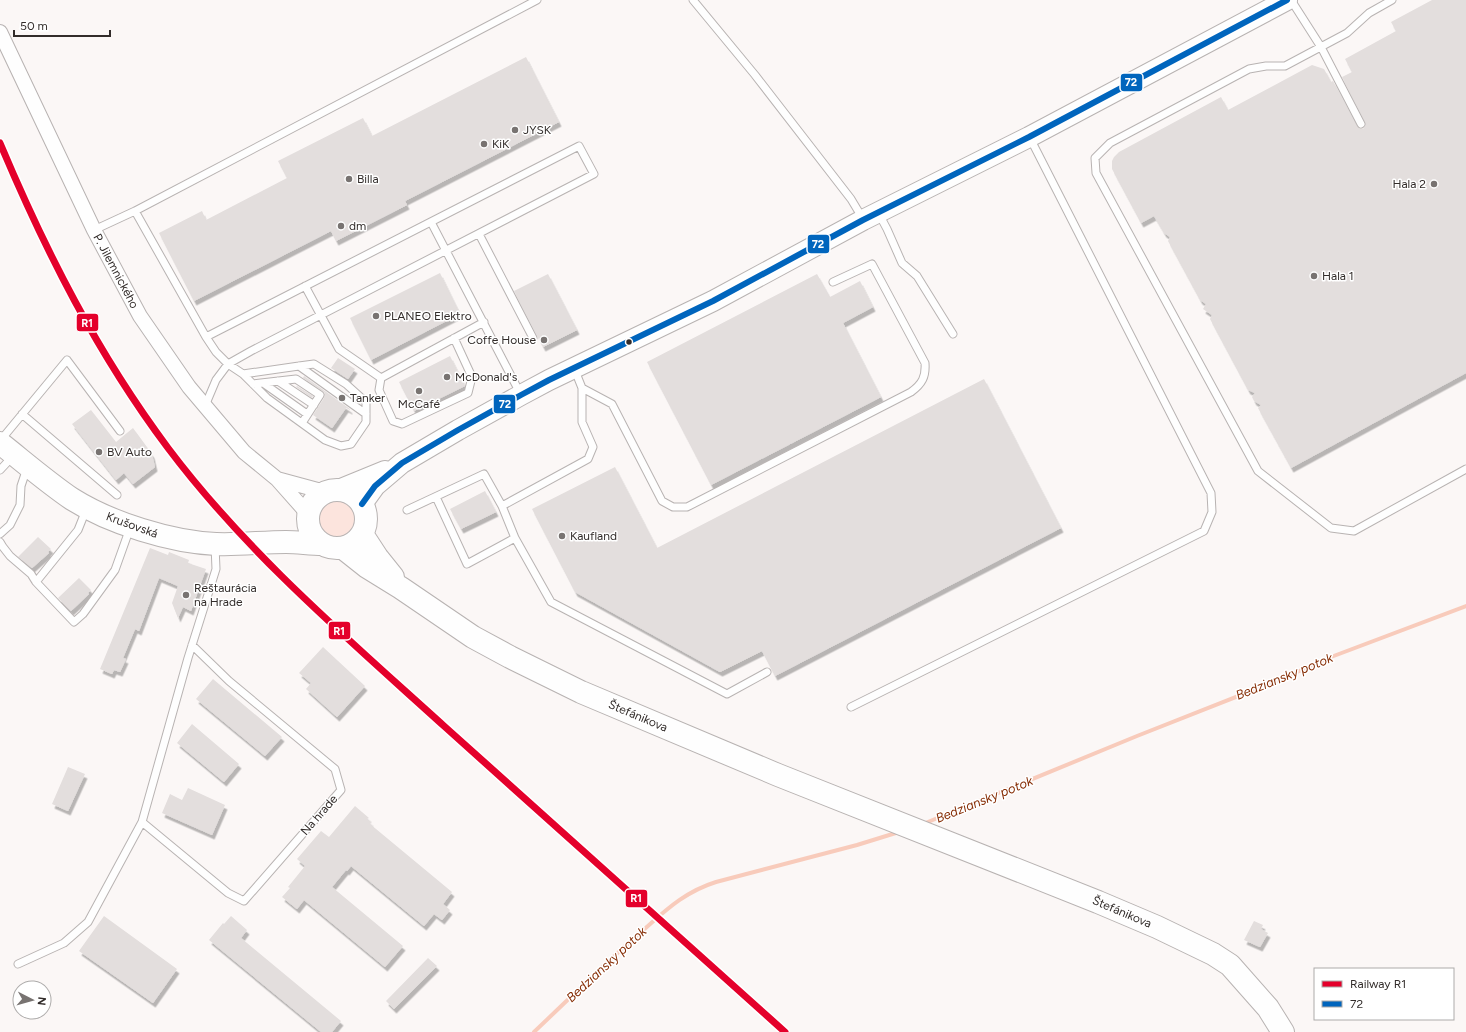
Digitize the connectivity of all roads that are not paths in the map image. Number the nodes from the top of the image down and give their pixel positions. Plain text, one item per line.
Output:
1 (536, 0) edge
2 (692, 0) edge
3 (1287, 0) edge
4 (1291, 0) edge
5 (1392, 0) edge
6 (0, 32) edge
7 (1321, 47) junction
8 (1361, 124) dead end
9 (1030, 137) junction
10 (135, 211) junction
11 (870, 216) junction
12 (431, 222) junction
13 (94, 230) junction
14 (479, 234) junction
15 (447, 251) junction
16 (833, 282) dead end
17 (305, 286) junction
18 (320, 316) junction
19 (484, 322) junction
20 (953, 334) dead end
21 (206, 337) junction
22 (454, 338) junction
23 (533, 338) dead end
24 (228, 364) junction
25 (299, 366) junction
26 (573, 368) junction
27 (243, 374) junction
28 (381, 378) junction
29 (278, 381) junction
30 (263, 383) junction
31 (253, 384) junction
32 (582, 388) junction
33 (521, 395) junction
34 (314, 405) junction
35 (205, 406) junction
36 (22, 414) junction
37 (307, 414) junction
38 (366, 414) junction
39 (302, 423) junction
40 (120, 431) dead end
41 (11, 451) edge
42 (402, 463) junction
43 (1466, 469) edge
44 (0, 470) edge
45 (277, 479) junction
46 (333, 491) junction
47 (117, 495) dead end
48 (436, 497) junction
49 (362, 504) junction
50 (502, 506) junction
51 (87, 508) junction
52 (407, 510) dead end
53 (308, 520) junction
54 (131, 526) junction
55 (0, 534) edge
56 (362, 534) junction
57 (515, 538) junction
58 (0, 542) edge
59 (286, 542) junction
60 (215, 544) junction
61 (333, 546) junction
62 (36, 582) junction
63 (401, 588) junction
64 (192, 645) junction
65 (767, 672) dead end
66 (852, 707) dead end
67 (142, 822) junction
68 (18, 964) dead end
69 (1268, 1008) junction
70 (1272, 1032) edge
71 (1283, 1032) edge

1 - 10 lane
2 - 11 lane
3 - 9 street
4 - 7 lane
5 - 7 lane
6 - 13 street, P. Jilemnického
7 - 8 lane
7 - 43 lane
9 - 11 street
9 - 66 lane
10 - 13 lane
10 - 21 lane
11 - 20 lane
11 - 26 street
12 - 14 lane
12 - 15 lane
12 - 17 lane
13 - 35 street, P. Jilemnického
14 - 15 lane
14 - 23 lane
15 - 18 lane
15 - 19 lane
16 - 32 lane
17 - 18 lane
17 - 21 lane
18 - 24 lane
18 - 28 lane
19 - 22 lane
19 - 33 lane
21 - 24 lane
22 - 28 lane
22 - 28 lane
24 - 27 lane
24 - 35 lane
25 - 27 lane
25 - 38 lane
25 - 38 lane
26 - 32 lane
26 - 33 street
27 - 31 lane
29 - 30 lane
29 - 34 lane
29 - 34 lane
30 - 31 lane
30 - 37 lane
31 - 39 lane
32 - 50 lane
33 - 42 street
34 - 37 lane
35 - 45 street, P. Jilemnického
36 - 40 lane
36 - 41 lane
36 - 47 lane
37 - 39 lane
38 - 39 lane
41 - 44 lane
41 - 51 main road, Krušovská
41 - 55 lane
42 - 46 street
42 - 49 street
45 - 46 street, P. Jilemnického
45 - 53 street, P. Jilemnického
46 - 49 main road
46 - 53 main road
48 - 50 lane
48 - 52 lane
48 - 57 lane
49 - 56 main road
50 - 57 lane
51 - 54 main road, Krušovská
51 - 62 lane
53 - 59 main road
53 - 61 main road
54 - 60 main road, Krušovská
54 - 62 lane
56 - 61 main road
56 - 63 main road
57 - 65 lane
58 - 62 lane
59 - 60 main road, Krušovská
59 - 61 main road, Krušovská
60 - 64 lane
61 - 63 main road, Štefánikova
63 - 69 main road, Štefánikova
64 - 67 lane
64 - 67 lane, Na hrade
67 - 68 lane
69 - 70 main road
69 - 71 main road, Štefánikova

